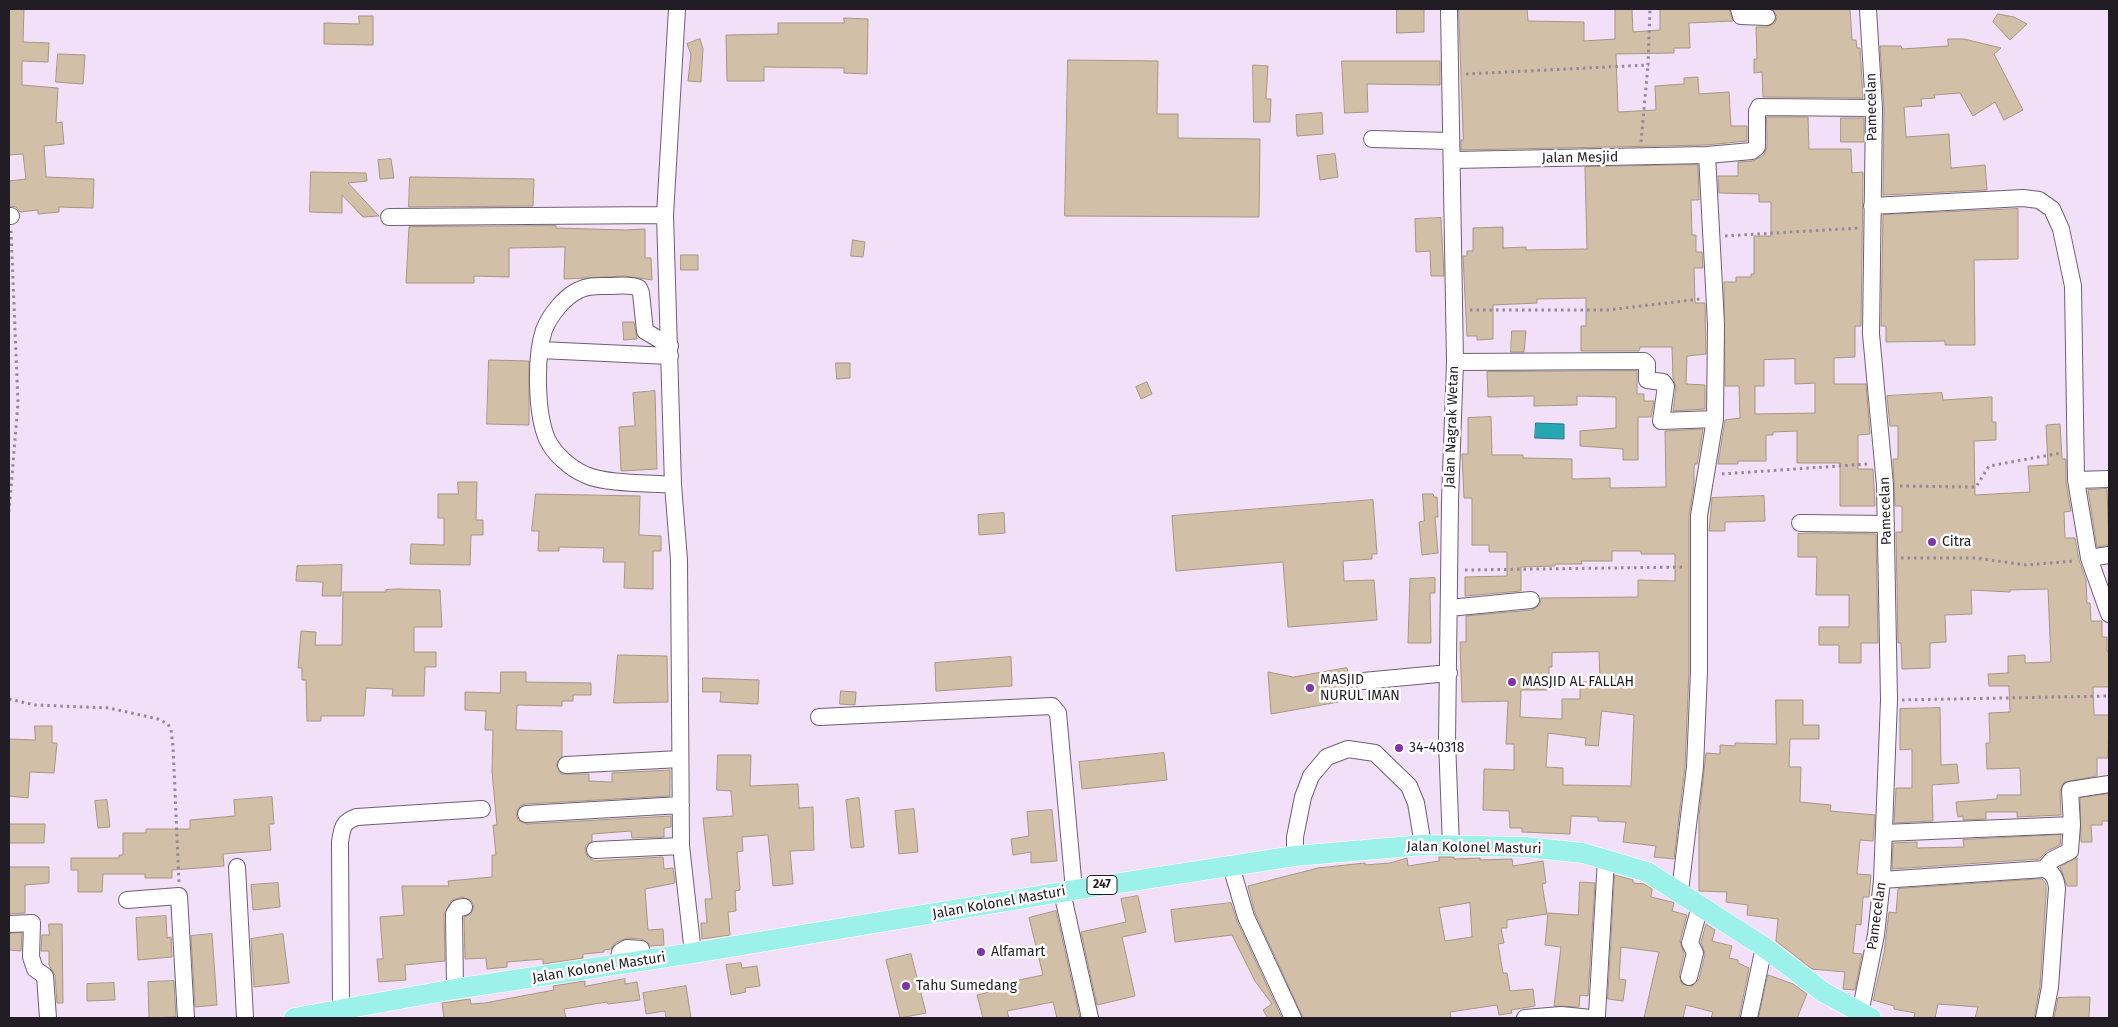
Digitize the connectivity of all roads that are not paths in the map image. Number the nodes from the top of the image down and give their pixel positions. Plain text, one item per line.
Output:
1 (677, 9) edge
2 (1448, 9) edge
3 (1739, 9) edge
4 (1868, 9) edge
5 (1767, 17) dead end
6 (1874, 108) junction
7 (1372, 139) dead end
8 (1451, 141) junction
9 (1707, 155) junction
10 (1453, 160) junction
11 (1872, 206) junction
12 (665, 215) junction
13 (389, 217) dead end
14 (540, 350) junction
15 (670, 351) junction
16 (1455, 362) junction
17 (1715, 419) junction
18 (2109, 479) edge
19 (2076, 480) junction
20 (673, 485) junction
21 (1800, 524) dead end
22 (1886, 524) junction
23 (2109, 555) edge
24 (2090, 558) junction
25 (1531, 600) dead end
26 (1449, 608) junction
27 (2109, 614) edge
28 (1449, 673) junction
29 (1362, 681) dead end
30 (819, 717) dead end
31 (680, 759) junction
32 (566, 765) dead end
33 (2109, 784) edge
34 (680, 804) junction
35 (482, 809) dead end
36 (526, 814) dead end
37 (2072, 825) junction
38 (1884, 834) junction
39 (1424, 845) junction
40 (681, 846) junction
41 (1451, 846) junction
42 (595, 850) dead end
43 (1295, 856) junction
44 (1606, 859) junction
45 (1231, 866) junction
46 (238, 867) dead end
47 (2044, 869) junction
48 (1882, 880) junction
49 (1068, 891) junction
50 (1680, 891) junction
51 (127, 900) dead end
52 (1700, 906) junction
53 (464, 908) dead end
54 (9, 924) edge
55 (1764, 947) junction
56 (693, 953) junction
57 (1689, 977) dead end
58 (455, 989) junction
59 (341, 1010) junction
60 (1865, 1016) edge
61 (1561, 1017) edge
62 (48, 1018) edge
63 (186, 1018) edge
64 (245, 1018) edge
65 (294, 1018) edge
66 (1090, 1018) edge
67 (1293, 1018) edge
68 (1525, 1018) edge
69 (1592, 1018) edge
70 (1749, 1018) edge
71 (2044, 1018) edge

1 - 12 street
2 - 8 street, Jalan Nagrak Wetan
3 - 5 street
4 - 6 street, Pamecelan
6 - 9 street, Jalan Mesjid
6 - 11 street, Pamecelan
7 - 8 street
8 - 10 street, Jalan Nagrak Wetan
9 - 10 street, Jalan Mesjid
9 - 17 street
10 - 16 street, Jalan Nagrak Wetan
11 - 19 street
11 - 22 street, Pamecelan
12 - 13 street
12 - 15 street
14 - 15 street
14 - 15 street
14 - 20 street
15 - 20 street
16 - 17 street
16 - 26 street, Jalan Nagrak Wetan
17 - 50 street
18 - 19 street
19 - 24 street
20 - 31 street
21 - 22 street
22 - 38 street, Pamecelan
23 - 24 street
24 - 27 street
25 - 26 street
26 - 28 street, Jalan Nagrak Wetan
28 - 29 street
28 - 41 street, Jalan Nagrak Wetan
30 - 49 street
31 - 32 street
31 - 34 street
33 - 37 street
34 - 36 street
34 - 40 street
35 - 59 street
37 - 38 street
37 - 47 street
38 - 48 street, Pamecelan
39 - 41 main road, Jalan Kolonel Masturi / 247
39 - 43 main road, Jalan Kolonel Masturi / 247
39 - 43 street
40 - 42 street
40 - 56 street
41 - 44 main road, Jalan Kolonel Masturi / 247
43 - 45 main road, Jalan Kolonel Masturi / 247
44 - 50 main road, Jalan Kolonel Masturi / 247
44 - 69 street
45 - 49 main road, Jalan Kolonel Masturi / 247
45 - 67 street
46 - 64 street
47 - 48 street
47 - 71 street
48 - 60 street, Pamecelan
49 - 56 main road, Jalan Kolonel Masturi / 247
49 - 66 street
50 - 52 main road, Jalan Kolonel Masturi / 247
51 - 63 street
52 - 55 main road, Jalan Kolonel Masturi / 247
52 - 57 street
53 - 58 street
54 - 62 street
55 - 60 main road, Jalan Kolonel Masturi / 247
55 - 70 street
56 - 58 main road, Jalan Kolonel Masturi / 247
58 - 59 main road, Jalan Kolonel Masturi / 247
59 - 65 main road, Jalan Kolonel Masturi / 247
61 - 68 street
61 - 69 street

